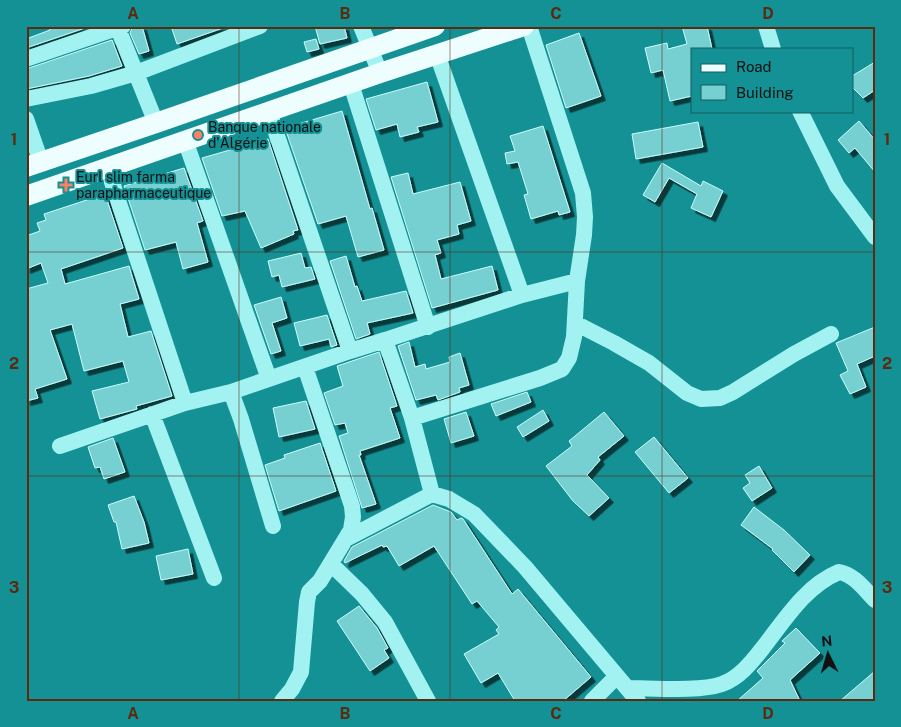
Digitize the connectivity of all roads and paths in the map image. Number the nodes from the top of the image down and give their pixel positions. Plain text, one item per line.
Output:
1 (260, 26) edge
2 (361, 26) edge
3 (435, 26) edge
4 (524, 26) edge
5 (529, 26) edge
6 (766, 26) edge
7 (119, 27) edge
8 (233, 30) edge
9 (370, 48) junction
10 (773, 48) edge
11 (437, 54) junction
12 (26, 59) edge
13 (136, 72) junction
14 (380, 73) junction
15 (351, 84) junction
16 (26, 98) edge
17 (269, 112) junction
18 (800, 112) edge
19 (26, 119) edge
20 (156, 123) junction
21 (185, 140) junction
22 (33, 164) edge
23 (107, 167) junction
24 (26, 196) edge
25 (875, 237) edge
26 (577, 281) junction
27 (522, 295) junction
28 (575, 323) junction
29 (428, 327) junction
30 (831, 334) dead end
31 (385, 340) junction
32 (350, 351) junction
33 (305, 367) junction
34 (269, 379) junction
35 (231, 392) junction
36 (185, 402) junction
37 (152, 414) junction
38 (412, 418) junction
39 (60, 446) dead end
40 (432, 494) junction
41 (274, 526) dead end
42 (346, 539) junction
43 (331, 564) junction
44 (214, 578) dead end
45 (875, 600) edge
46 (622, 682) junction
47 (282, 701) edge
48 (428, 701) edge
49 (592, 701) edge
50 (638, 701) edge

1 - 8 street
2 - 9 street
3 - 9 main road
4 - 11 main road
5 - 26 street
6 - 10 street
7 - 12 street
7 - 13 street
8 - 13 street
9 - 14 street
9 - 20 main road
11 - 14 main road
11 - 27 street
13 - 16 street
13 - 20 street
14 - 15 main road
15 - 17 main road
15 - 29 street
17 - 21 main road
17 - 32 street
18 - 25 street
19 - 22 street
20 - 22 main road
21 - 23 main road
21 - 34 street
23 - 24 main road
23 - 36 street
26 - 27 street
26 - 28 street
27 - 29 street
28 - 30 street
28 - 38 street
29 - 31 street
31 - 32 street
31 - 38 street
32 - 33 street
33 - 34 street
33 - 42 street
34 - 35 street
35 - 36 street
35 - 41 street
36 - 37 street
37 - 39 street
37 - 44 street
38 - 40 street
40 - 42 street
40 - 46 street
42 - 43 street
43 - 47 street
43 - 48 street
45 - 46 street
46 - 49 street
46 - 50 street

